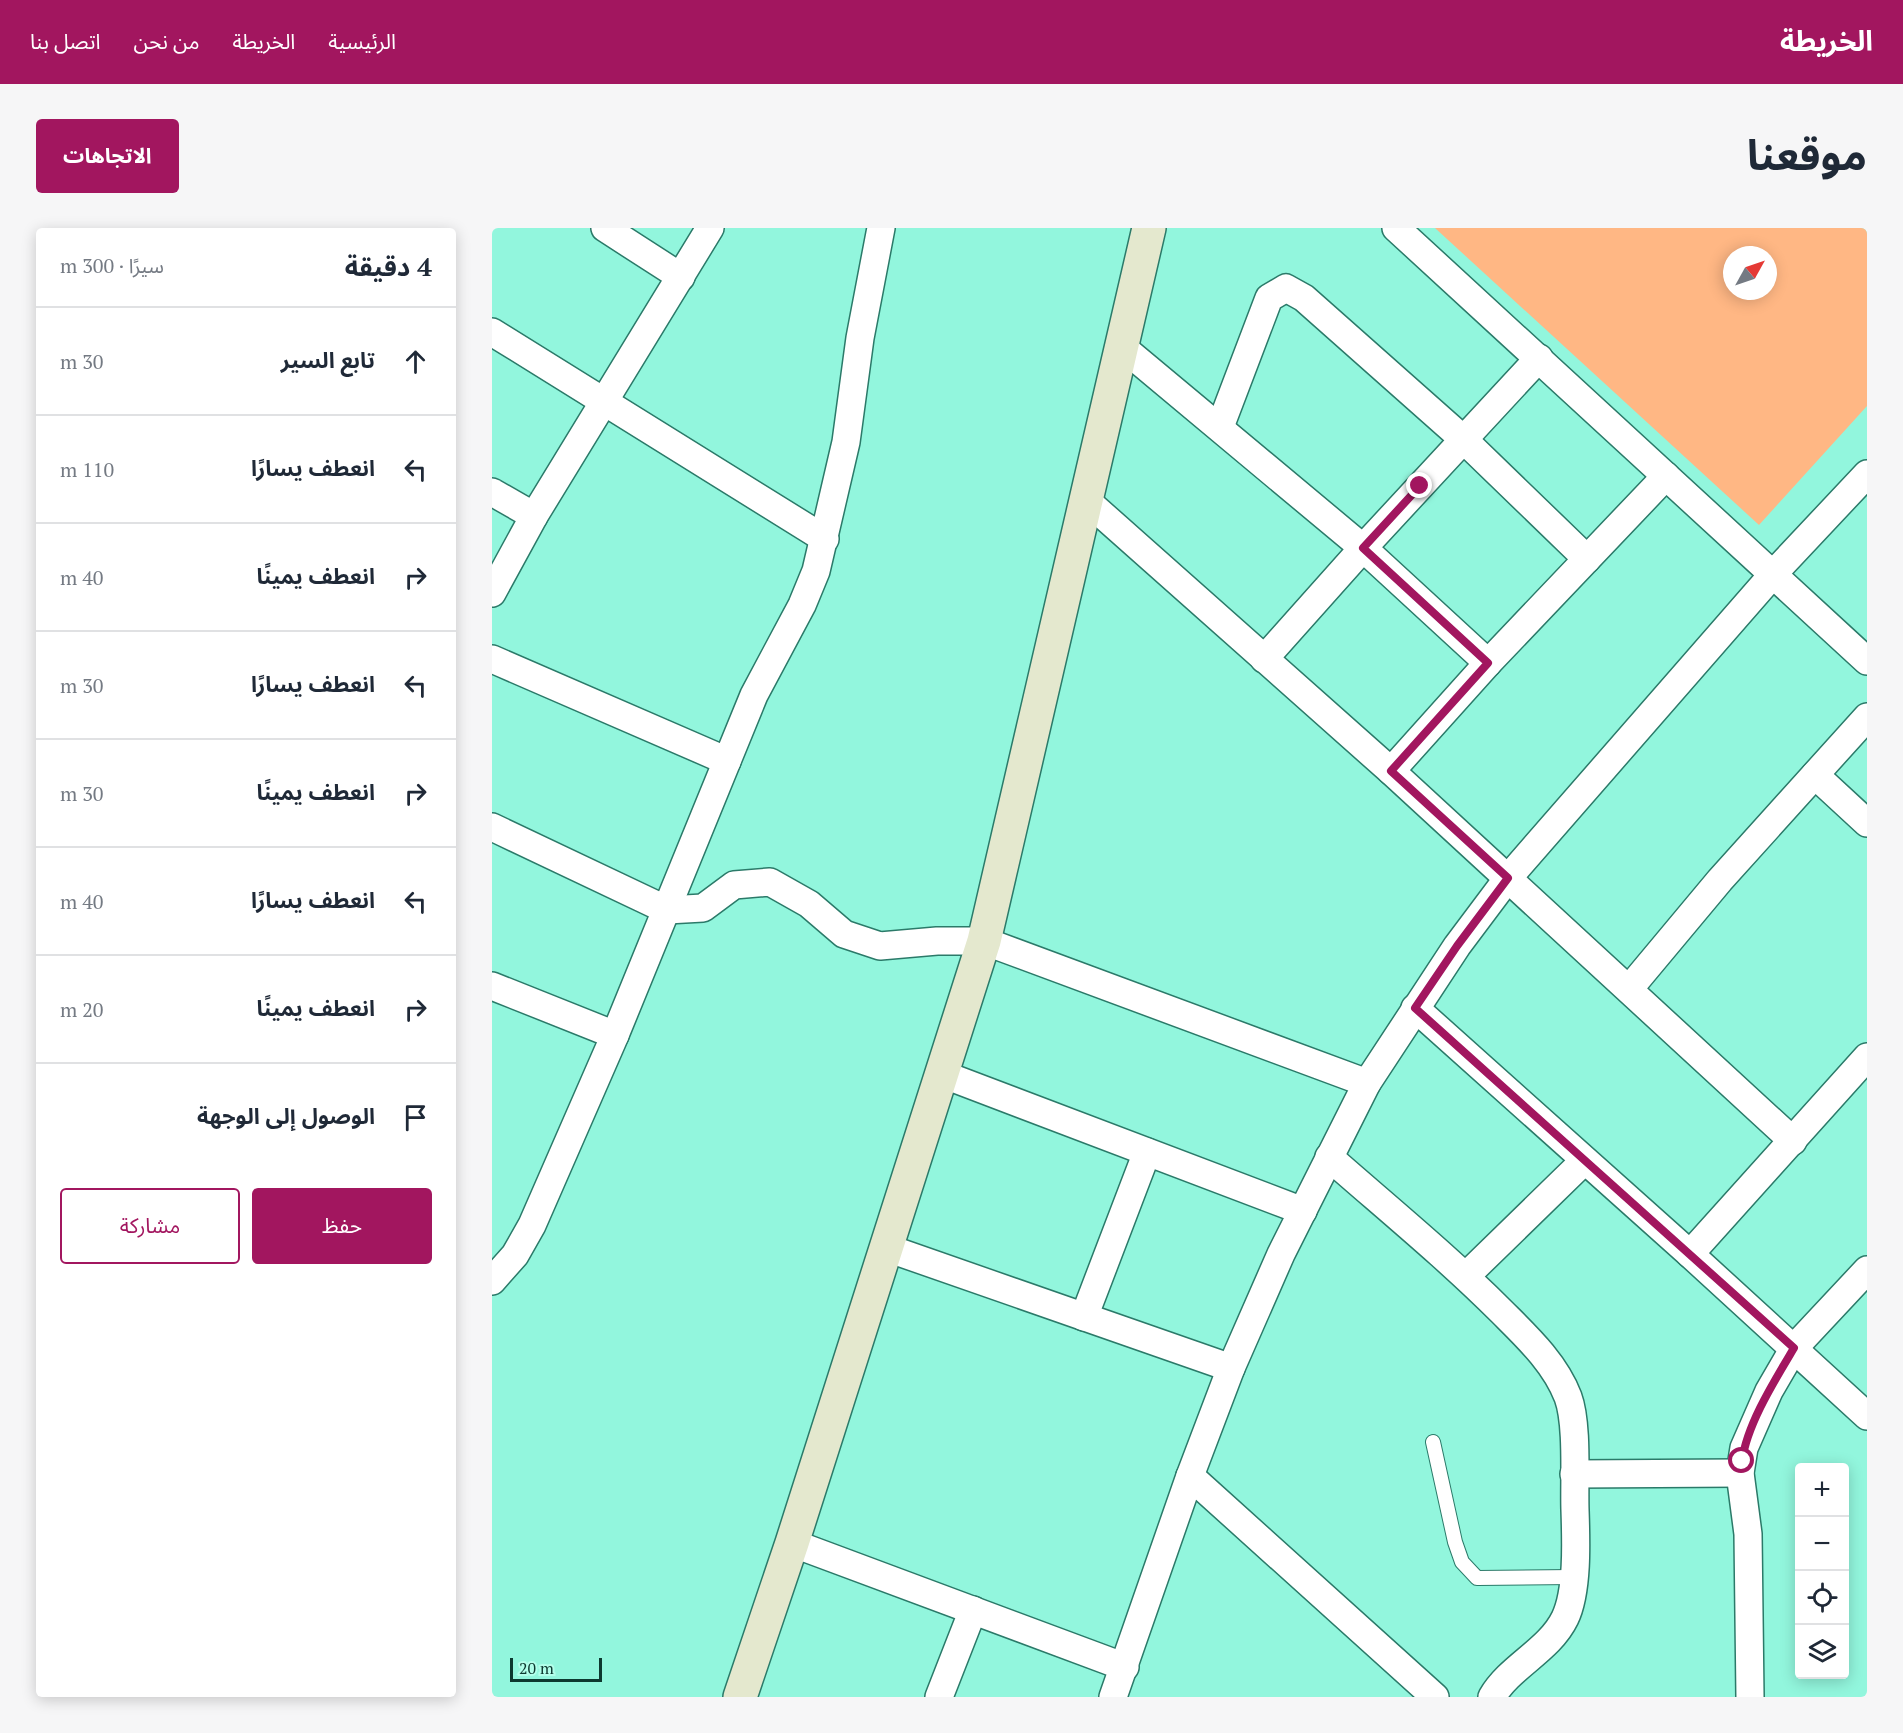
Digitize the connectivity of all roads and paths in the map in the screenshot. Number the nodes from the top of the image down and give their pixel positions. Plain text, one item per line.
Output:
1 (605, 228) edge
2 (710, 228) edge
3 (881, 228) edge
4 (1149, 228) edge
5 (1396, 228) edge
6 (681, 277) junction
7 (492, 332) edge
8 (1121, 346) junction
9 (1539, 358) junction
10 (604, 401) junction
11 (1220, 427) junction
12 (1463, 439) junction
13 (1867, 474) edge
14 (1666, 476) junction
15 (492, 492) edge
16 (1087, 501) junction
17 (534, 516) junction
18 (825, 540) junction
19 (1363, 548) junction
20 (1587, 559) junction
21 (1774, 573) junction
22 (492, 593) edge
23 (492, 659) edge
24 (1264, 659) junction
25 (1867, 661) edge
26 (1488, 663) junction
27 (1867, 717) edge
28 (727, 761) junction
29 (1391, 771) junction
30 (1815, 775) junction
31 (1867, 824) edge
32 (492, 827) edge
33 (1508, 878) junction
34 (667, 910) junction
35 (984, 941) junction
36 (492, 986) edge
37 (1629, 988) junction
38 (1415, 1008) junction
39 (615, 1035) junction
40 (1867, 1057) edge
41 (942, 1074) junction
42 (1367, 1083) junction
43 (1793, 1141) junction
44 (1147, 1152) junction
45 (1329, 1158) junction
46 (1584, 1161) junction
47 (1303, 1210) junction
48 (887, 1248) junction
49 (1690, 1254) junction
50 (1867, 1270) edge
51 (1466, 1276) junction
52 (492, 1281) edge
53 (1084, 1317) junction
54 (1794, 1348) junction
55 (1231, 1368) junction
56 (1867, 1416) edge
57 (1433, 1442) dead end
58 (1740, 1473) junction
59 (1574, 1474) junction
60 (1190, 1476) junction
61 (792, 1543) junction
62 (1573, 1577) junction
63 (973, 1610) junction
64 (1125, 1667) junction
65 (740, 1697) edge
66 (939, 1697) edge
67 (1113, 1697) edge
68 (1435, 1697) edge
69 (1492, 1697) edge
70 (1750, 1697) edge

1 - 6 street
2 - 6 street
3 - 18 street
4 - 8 main road
5 - 9 street
6 - 10 street
7 - 10 street
8 - 11 street
8 - 16 main road
9 - 12 street
9 - 14 street
10 - 17 street
10 - 18 street
11 - 12 street
11 - 19 street
12 - 19 street
12 - 20 street
13 - 21 street
14 - 20 street
14 - 21 street
15 - 17 street
16 - 24 street
16 - 35 main road
17 - 22 street
18 - 28 street
19 - 24 street
19 - 26 street
20 - 26 street
21 - 25 street
21 - 33 street
23 - 28 street
24 - 29 street
26 - 29 street
27 - 30 street
28 - 34 street
29 - 33 street
30 - 31 street
30 - 37 street
32 - 34 street
33 - 37 street
33 - 38 street
34 - 35 street
34 - 39 street
35 - 41 main road
35 - 42 street
36 - 39 street
37 - 43 street
38 - 42 street
38 - 46 street
39 - 52 street
40 - 43 street
41 - 44 street
41 - 48 main road
42 - 45 street
43 - 49 street
44 - 47 street
44 - 53 street
45 - 47 street
45 - 51 street
46 - 49 street
46 - 51 street
47 - 55 street
48 - 53 street
48 - 61 main road
49 - 54 street
50 - 54 street
51 - 59 street
53 - 55 street
54 - 56 street
54 - 58 street
55 - 60 street
57 - 62 lane
58 - 59 street
58 - 70 street
59 - 62 street
60 - 64 street
60 - 68 street
61 - 63 street
61 - 65 main road
62 - 69 street
63 - 64 street
63 - 66 street
64 - 67 street

